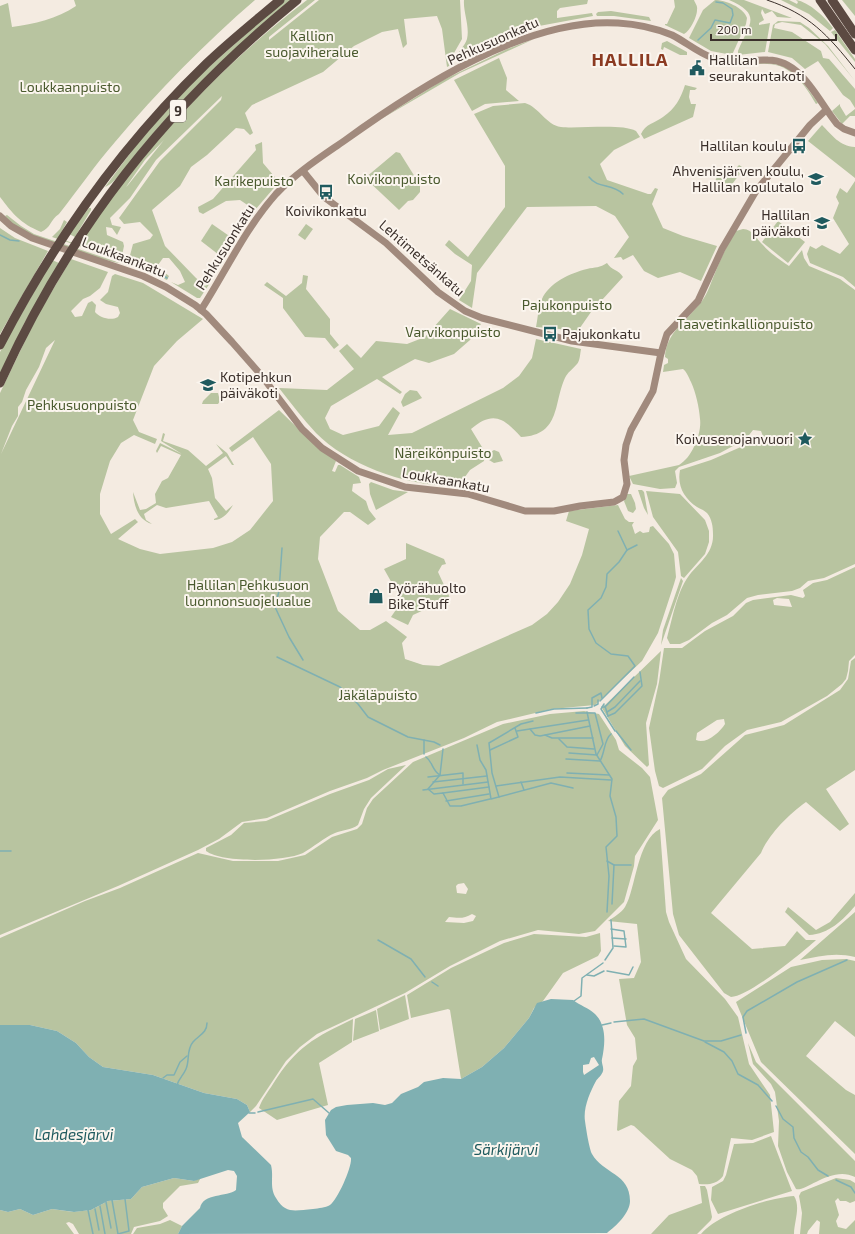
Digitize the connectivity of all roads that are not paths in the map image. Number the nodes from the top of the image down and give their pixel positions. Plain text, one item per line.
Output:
1 (280, 0) edge
2 (297, 0) edge
3 (820, 0) edge
4 (832, 0) edge
5 (855, 34) edge
6 (855, 50) edge
7 (826, 110) junction
8 (855, 133) edge
9 (302, 171) junction
10 (0, 216) edge
11 (201, 310) junction
12 (0, 345) edge
13 (661, 353) junction
14 (0, 383) edge

1 - 12 highway, 9
2 - 14 highway, 9
3 - 6 highway
4 - 5 highway
7 - 8 street, Pehkusuonkatu
7 - 9 street, Pehkusuonkatu
7 - 13 street
9 - 11 street, Pehkusuonkatu
9 - 13 street, Lehtimetsänkatu
10 - 11 street, Loukkaankatu
11 - 13 street, Loukkaankatu

